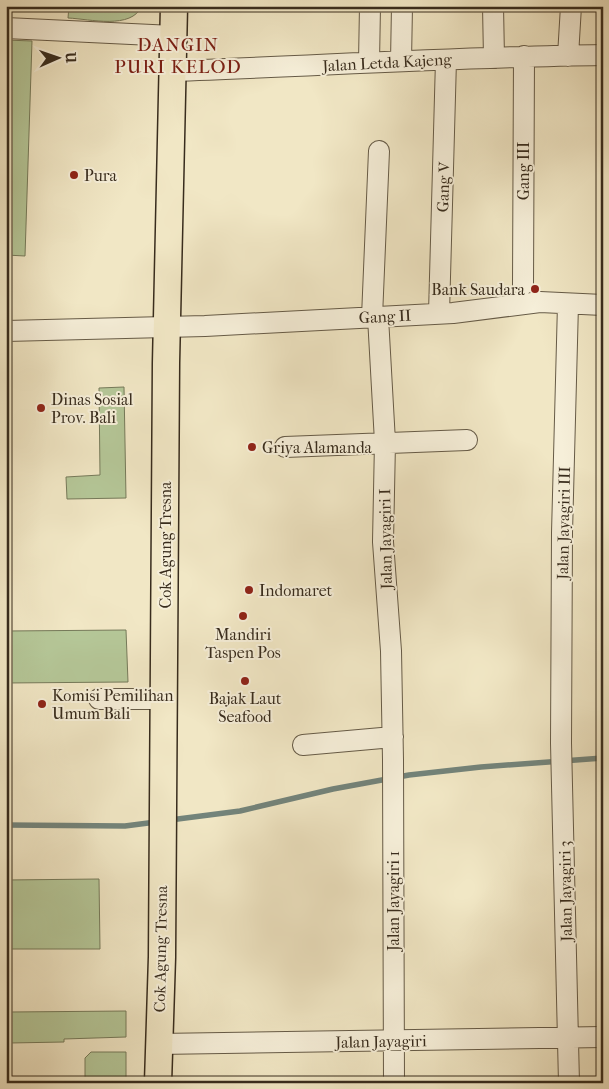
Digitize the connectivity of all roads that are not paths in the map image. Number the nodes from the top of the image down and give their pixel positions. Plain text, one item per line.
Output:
1 (174, 6) edge
2 (370, 6) edge
3 (402, 6) edge
4 (494, 6) edge
5 (570, 6) edge
6 (6, 28) edge
7 (173, 36) junction
8 (603, 55) edge
9 (524, 56) junction
10 (568, 56) junction
11 (494, 58) junction
12 (446, 60) junction
13 (401, 61) junction
14 (369, 62) junction
15 (172, 71) junction
16 (379, 152) dead end
17 (523, 285) dead end
18 (568, 304) junction
19 (603, 305) edge
20 (439, 313) junction
21 (375, 317) junction
22 (167, 327) junction
23 (6, 332) edge
24 (467, 440) dead end
25 (384, 442) junction
26 (285, 447) dead end
27 (99, 699) dead end
28 (164, 699) junction
29 (393, 737) junction
30 (561, 743) joint
31 (303, 745) dead end
32 (393, 760) joint
33 (603, 1037) edge
34 (567, 1038) junction
35 (394, 1042) junction
36 (158, 1044) junction
37 (158, 1083) edge
38 (394, 1083) edge
39 (568, 1083) edge

1 - 7 main road, Cok Agung Tresna
2 - 14 street
3 - 13 street
4 - 11 street
5 - 10 street
6 - 7 street
7 - 15 main road, Cok Agung Tresna
8 - 10 street, Jalan Letda Kajeng
9 - 10 street, Jalan Letda Kajeng
9 - 11 street, Jalan Letda Kajeng
9 - 17 street, Gang III
11 - 12 street, Jalan Letda Kajeng
12 - 13 street, Jalan Letda Kajeng
12 - 20 street, Gang V
13 - 14 street, Jalan Letda Kajeng
14 - 15 street, Jalan Letda Kajeng
15 - 22 main road, Cok Agung Tresna
16 - 21 street, Jalan Jayagiri I
18 - 19 street, Gang II
18 - 20 street, Gang II
18 - 30 street, Jalan Jayagiri III
20 - 21 street, Gang II
21 - 22 street, Gang II
21 - 25 street, Jalan Jayagiri I
22 - 23 street, Gang II
22 - 28 main road, Cok Agung Tresna
24 - 25 street
25 - 26 street
25 - 29 street, Jalan Jayagiri I
27 - 28 street
28 - 36 main road, Cok Agung Tresna
29 - 31 street
29 - 32 street, Jalan Jayagiri I
30 - 34 street, Jalan Jayagiri 3
32 - 35 street, Jalan Jayagiri 1
33 - 34 street, Jalan Jayagiri
34 - 35 street, Jalan Jayagiri
34 - 39 street, Jalan Jayagiri 3
35 - 36 street, Jalan Jayagiri
35 - 38 street, Jalan Jayagiri 1
36 - 37 main road, Cok Agung Tresna

